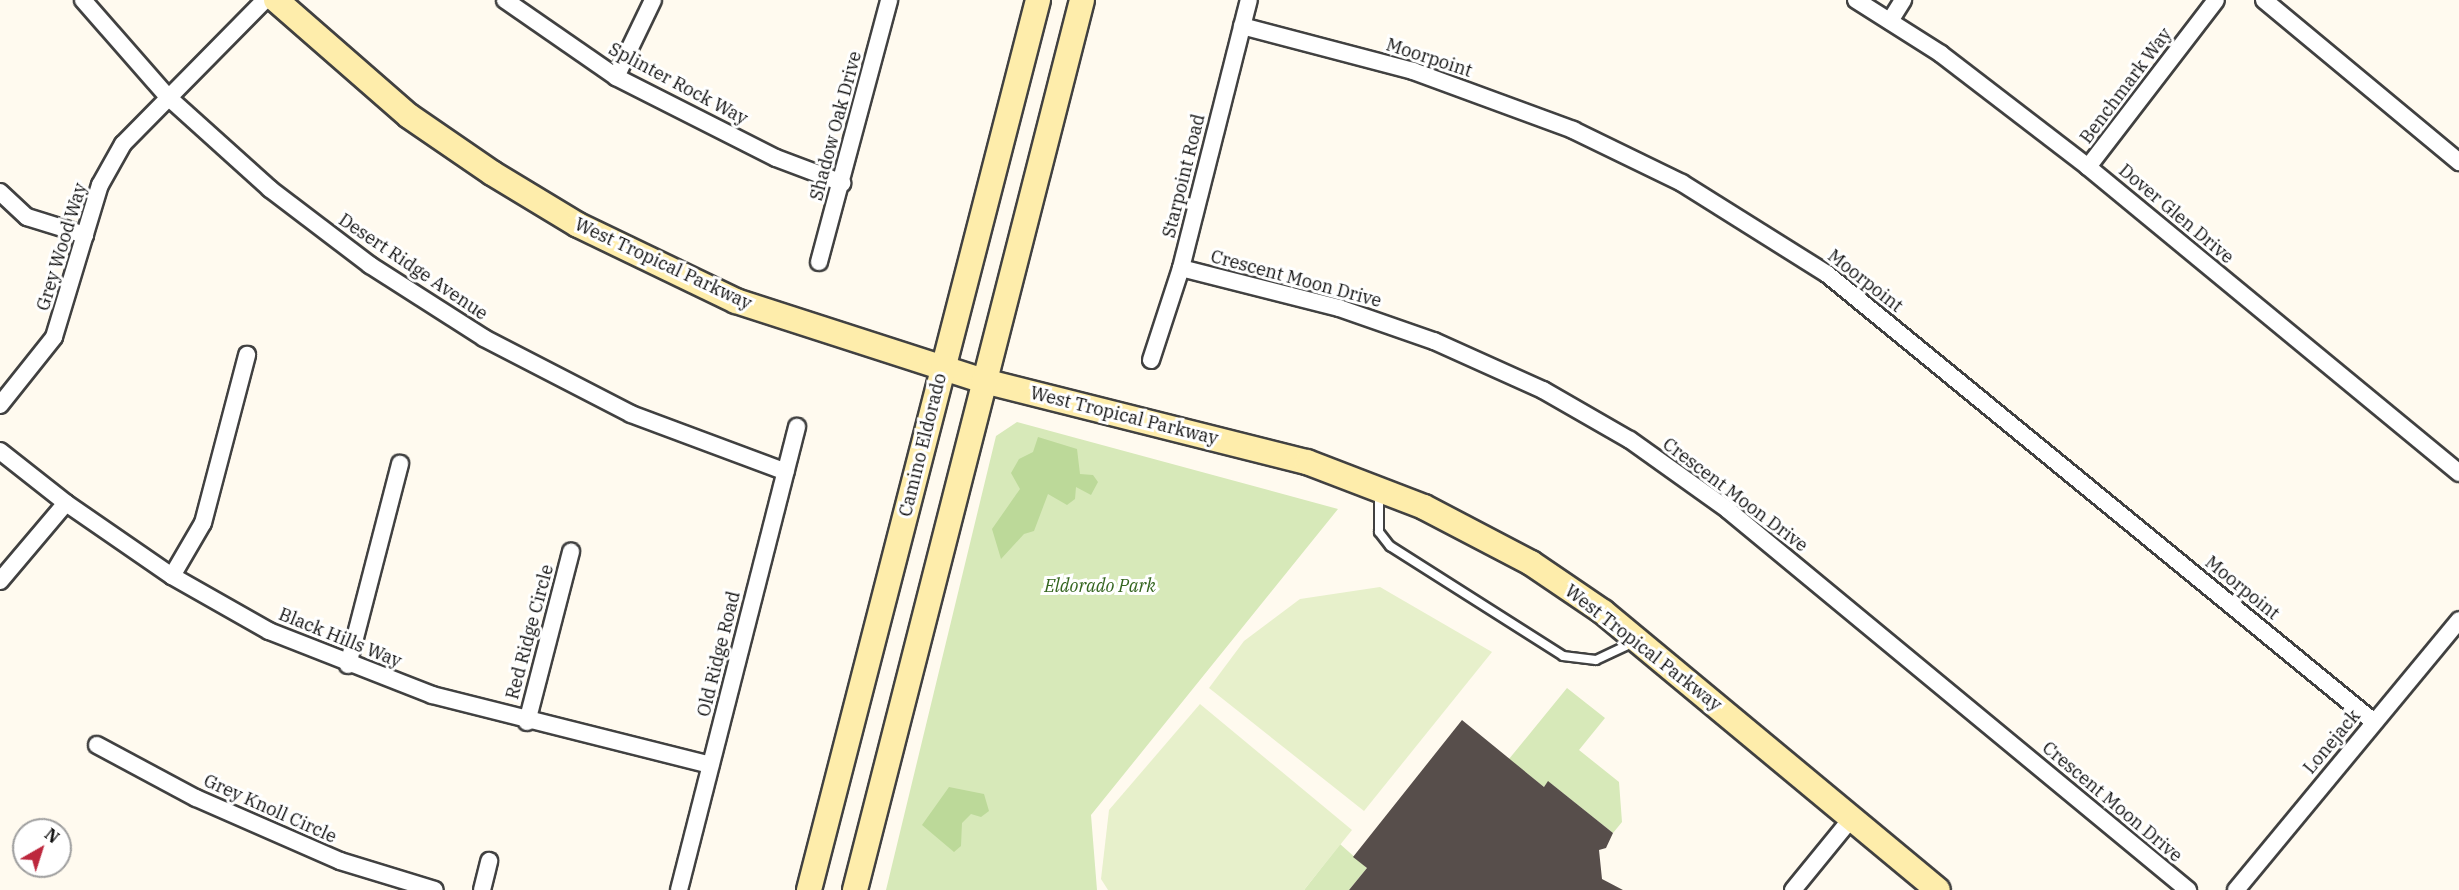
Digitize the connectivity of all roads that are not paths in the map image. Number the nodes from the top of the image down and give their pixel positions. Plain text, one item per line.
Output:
1 (83, 0) edge
2 (265, 0) edge
3 (276, 0) edge
4 (505, 0) edge
5 (653, 0) edge
6 (889, 0) edge
7 (1038, 0) edge
8 (1082, 0) edge
9 (1249, 0) edge
10 (1856, 0) edge
11 (1903, 0) edge
12 (2216, 0) edge
13 (2264, 0) edge
14 (1890, 21) junction
15 (1242, 26) junction
16 (616, 77) junction
17 (168, 97) junction
18 (2459, 162) edge
19 (2088, 167) junction
20 (842, 183) junction
21 (0, 192) edge
22 (85, 235) junction
23 (819, 262) dead end
24 (1181, 268) junction
25 (247, 356) dead end
26 (1151, 360) dead end
27 (942, 369) junction
28 (984, 381) junction
29 (0, 405) edge
30 (797, 427) dead end
31 (0, 451) edge
32 (400, 464) dead end
33 (786, 472) junction
34 (2459, 473) edge
35 (1379, 490) junction
36 (66, 503) junction
37 (571, 552) dead end
38 (172, 576) junction
39 (0, 581) edge
40 (2459, 620) edge
41 (1637, 640) junction
42 (348, 665) junction
43 (527, 722) junction
44 (2374, 722) junction
45 (97, 745) dead end
46 (711, 765) junction
47 (1851, 819) junction
48 (489, 861) dead end
49 (435, 890) edge
50 (482, 890) edge
51 (678, 890) edge
52 (810, 890) edge
53 (855, 890) edge
54 (1793, 890) edge
55 (1938, 890) edge
56 (2188, 890) edge
57 (2236, 890) edge

1 - 17 street, Desert Ridge Avenue
2 - 17 street, Grey Wood Way
3 - 27 main road, West Tropical Parkway
4 - 16 street, Splinter Rock Way
5 - 16 street
6 - 20 street, Shadow Oak Drive
7 - 27 main road, Camino Eldorado
8 - 28 main road
9 - 15 street, Starpoint Road
10 - 14 street, Dover Glen Drive
11 - 14 street
12 - 19 street, Benchmark Way
13 - 18 street
14 - 19 street, Dover Glen Drive
15 - 24 street, Starpoint Road
15 - 44 street, Moorpoint
16 - 20 street, Splinter Rock Way
17 - 22 street, Grey Wood Way
17 - 33 street, Desert Ridge Avenue
19 - 34 street, Dover Glen Drive
20 - 23 street, Shadow Oak Drive
21 - 22 street
22 - 29 street, Grey Wood Way
24 - 26 street, Starpoint Road
24 - 56 street, Crescent Moon Drive
25 - 38 street
27 - 28 main road, West Tropical Parkway
27 - 52 main road, Camino Eldorado
28 - 35 main road, West Tropical Parkway
28 - 53 main road
30 - 33 street, Old Ridge Road
31 - 36 street, Black Hills Way
32 - 42 street
33 - 46 street, Old Ridge Road
35 - 41 main road, West Tropical Parkway
35 - 41 lane
36 - 38 street, Black Hills Way
36 - 39 street
37 - 43 street, Red Ridge Circle
38 - 42 street, Black Hills Way
40 - 44 street, Lonejack
41 - 47 main road, West Tropical Parkway
42 - 43 street, Black Hills Way
43 - 46 street, Black Hills Way
44 - 57 street, Lonejack
45 - 49 street, Grey Knoll Circle
46 - 51 street, Old Ridge Road
47 - 54 street
47 - 55 main road, West Tropical Parkway
48 - 50 street

